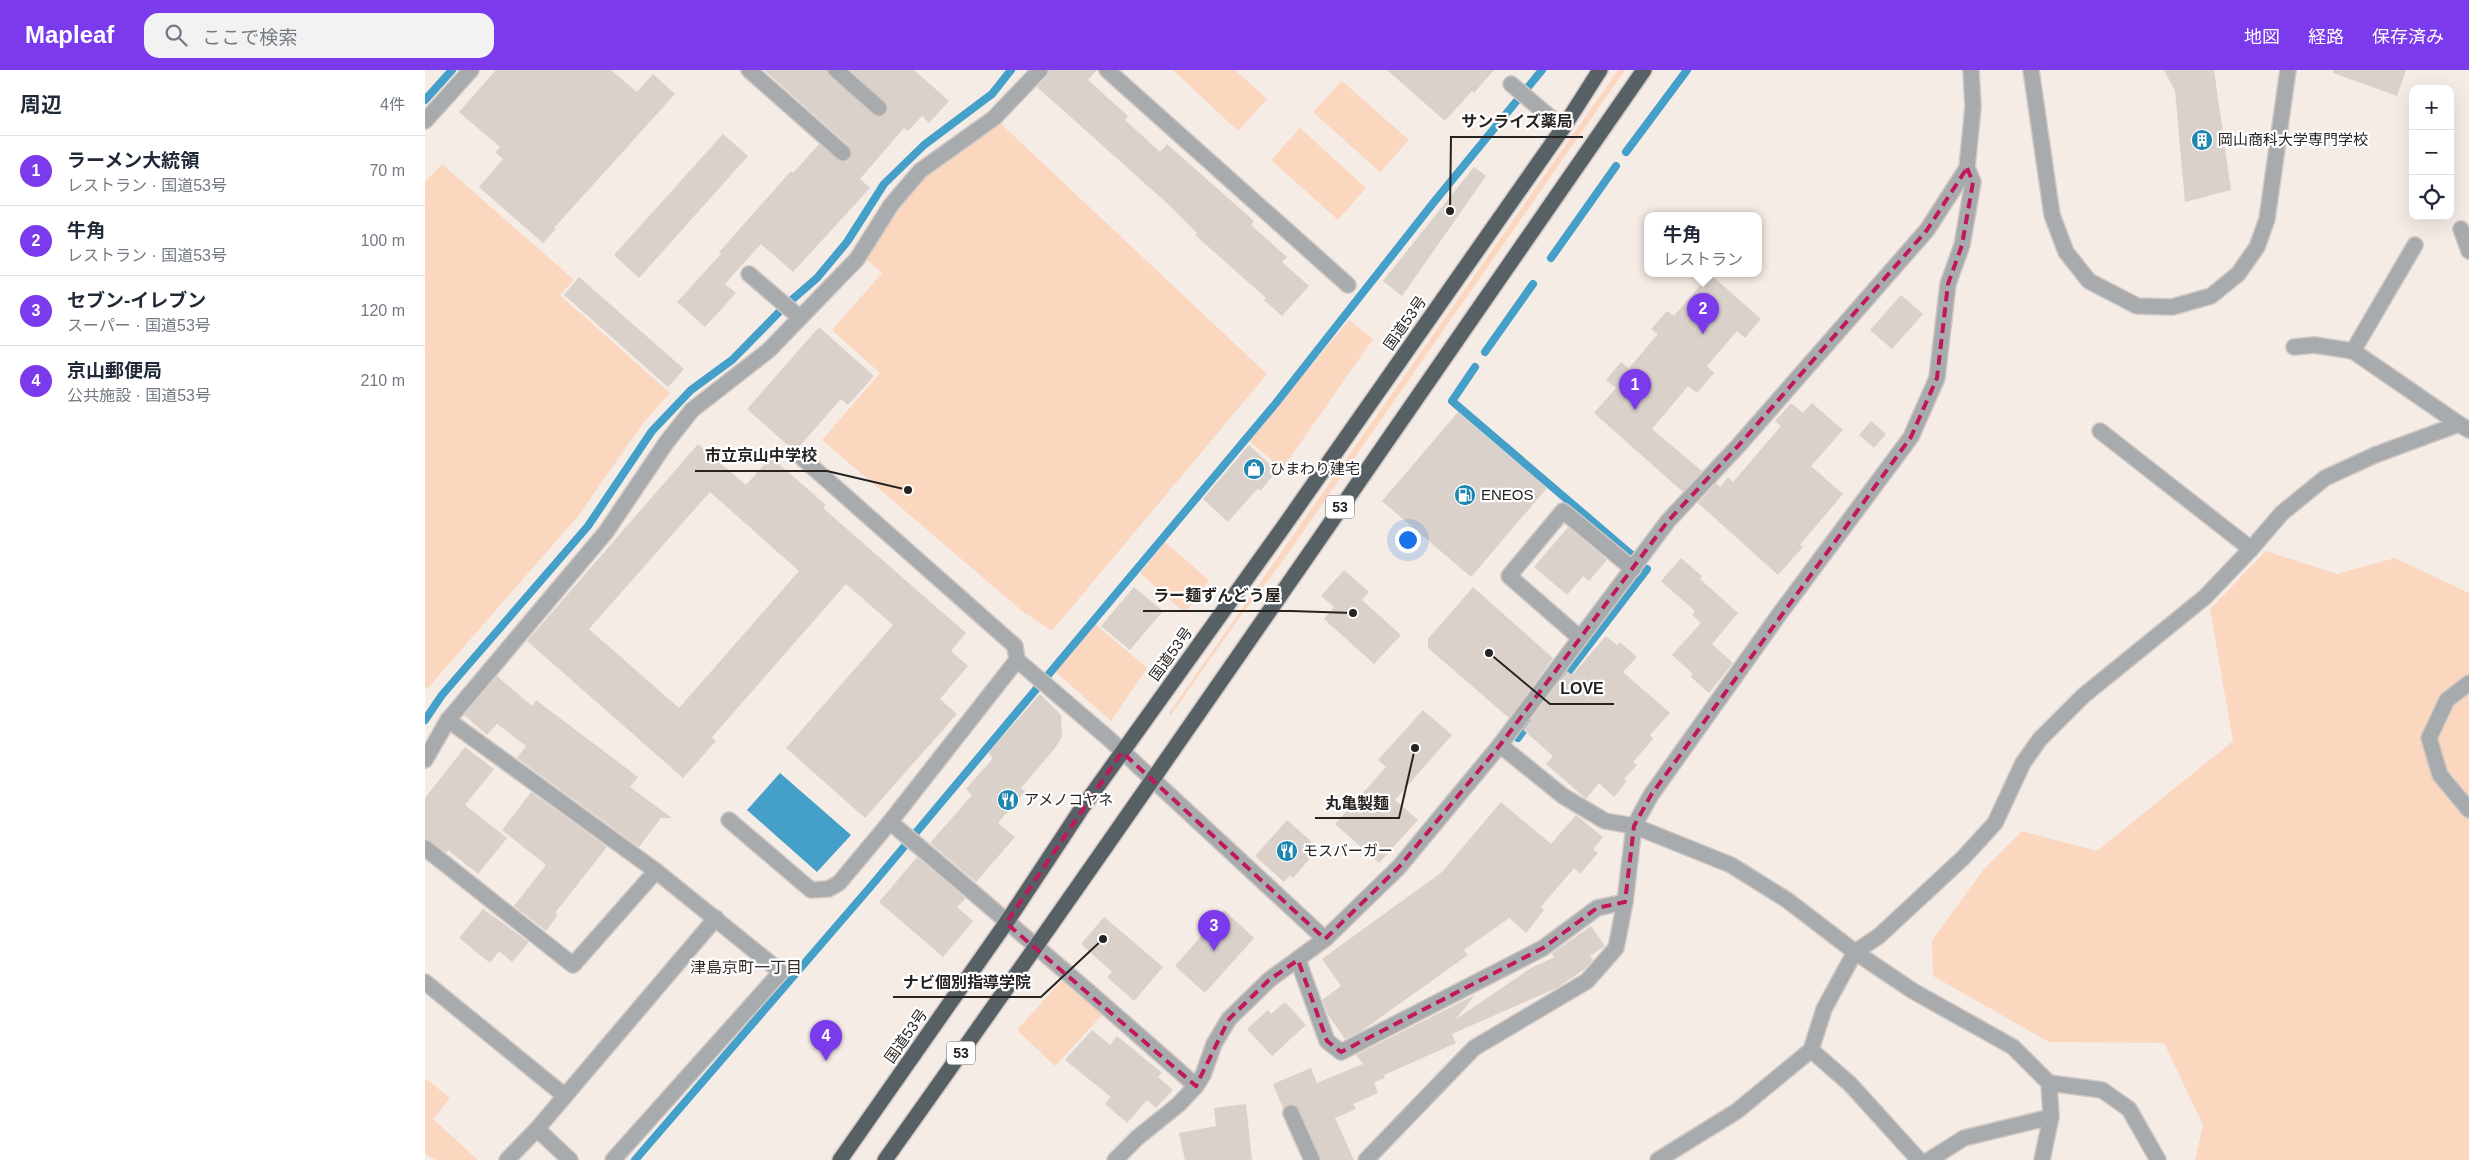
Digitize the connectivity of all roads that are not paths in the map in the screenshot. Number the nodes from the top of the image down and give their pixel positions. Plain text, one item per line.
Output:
1 (471, 70) edge
2 (749, 70) edge
3 (836, 70) edge
4 (1040, 70) edge
5 (1107, 70) edge
6 (1600, 70) edge
7 (1644, 70) edge
8 (1971, 70) edge
9 (2031, 70) edge
10 (2288, 70) edge
11 (1519, 90) dead end
12 (879, 108) dead end
13 (425, 122) edge
14 (1563, 128) junction
15 (843, 153) dead end
16 (1967, 168) junction
17 (2461, 229) dead end
18 (2415, 245) dead end
19 (2469, 251) edge
20 (749, 274) dead end
21 (1347, 285) dead end
22 (797, 316) junction
23 (2294, 347) dead end
24 (2353, 351) junction
25 (2464, 427) edge
26 (2101, 431) dead end
27 (800, 456) dead end
28 (2251, 549) junction
29 (1633, 569) junction
30 (1581, 638) junction
31 (1017, 660) junction
32 (2469, 683) edge
33 (448, 720) junction
34 (1500, 745) junction
35 (1123, 752) junction
36 (425, 760) edge
37 (1153, 781) junction
38 (2469, 810) edge
39 (729, 820) dead end
40 (890, 822) junction
41 (1634, 826) junction
42 (425, 848) edge
43 (656, 871) junction
44 (1625, 902) junction
45 (716, 918) junction
46 (1006, 923) junction
47 (1325, 939) junction
48 (1036, 945) junction
49 (1855, 952) junction
50 (1298, 960) junction
51 (425, 982) edge
52 (1811, 1050) junction
53 (2049, 1083) junction
54 (1196, 1086) junction
55 (565, 1096) junction
56 (1291, 1113) dead end
57 (2051, 1117) junction
58 (537, 1129) junction
59 (507, 1160) edge
60 (569, 1160) edge
61 (613, 1160) edge
62 (840, 1160) edge
63 (885, 1160) edge
64 (1115, 1160) edge
65 (1312, 1160) edge
66 (1366, 1160) edge
67 (1658, 1160) edge
68 (1919, 1160) edge
69 (1929, 1160) edge
70 (2042, 1160) edge
71 (2158, 1160) edge

1 - 13 street
2 - 15 street
3 - 12 street
4 - 22 street
5 - 21 street
6 - 14 highway, 国道53号 / 53
7 - 37 highway, 53
8 - 16 street
9 - 10 street
11 - 14 street
14 - 35 highway, 国道53号 / 53
16 - 29 street
16 - 41 street
17 - 19 street
18 - 24 street
20 - 22 street
22 - 33 street
23 - 24 street
24 - 25 street
25 - 28 street
26 - 28 street
27 - 31 street
28 - 49 street
29 - 30 street
29 - 30 street
30 - 34 street
31 - 35 street
31 - 40 street
32 - 38 street
33 - 36 street
33 - 43 street
34 - 41 street
34 - 47 street
35 - 37 street
35 - 46 highway, 国道53号 / 53
37 - 47 street
37 - 48 highway, 53
39 - 40 street
40 - 46 street
41 - 44 street
41 - 49 street
42 - 43 street
43 - 45 street
44 - 50 street
44 - 66 street
45 - 55 street
45 - 61 street
46 - 48 street
46 - 62 highway, 国道53号 / 53
47 - 50 street
48 - 54 street
48 - 63 highway, 53
49 - 52 street
49 - 53 street
50 - 54 street
51 - 55 street
52 - 67 street
52 - 68 street
53 - 57 street
53 - 71 street
54 - 64 street
55 - 58 street
56 - 65 street
57 - 69 street
57 - 70 street
58 - 59 street
58 - 60 street

